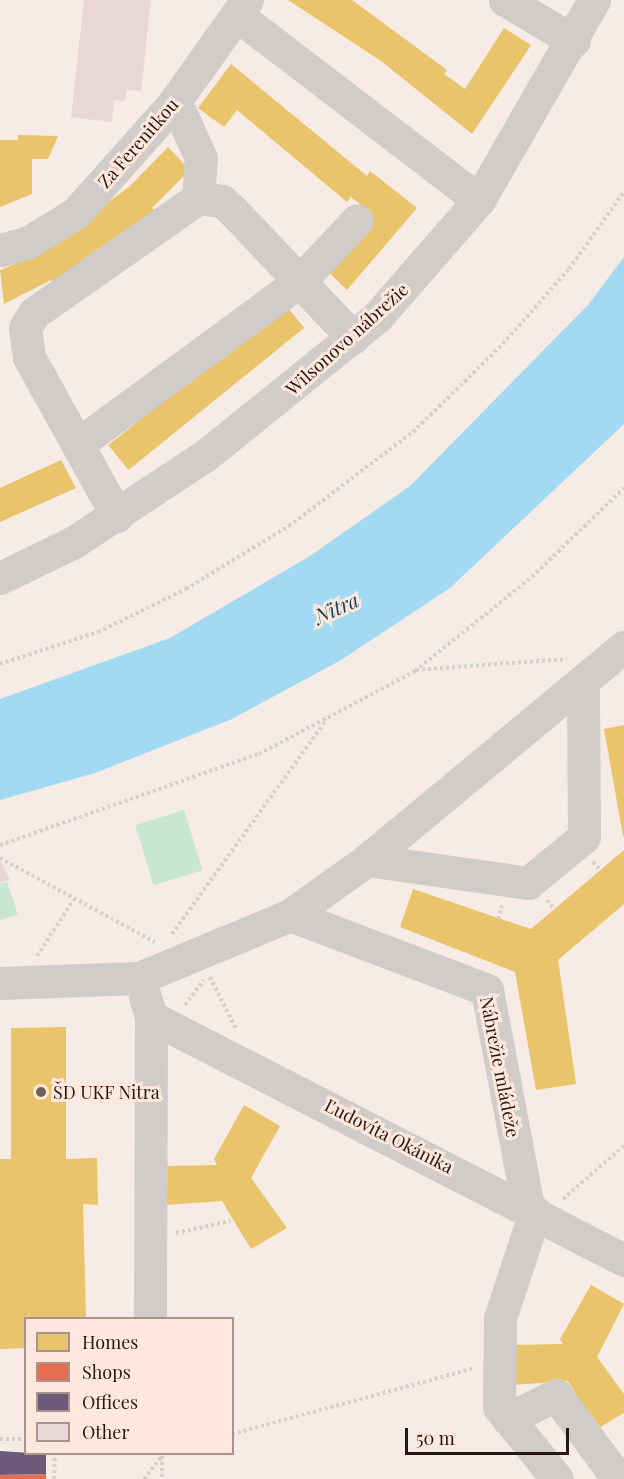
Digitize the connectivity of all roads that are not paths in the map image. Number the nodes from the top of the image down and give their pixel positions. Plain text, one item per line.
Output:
1 (505, 0) edge
2 (594, 0) edge
3 (242, 8) edge
4 (574, 41) junction
5 (181, 114) dead end
6 (198, 198) junction
7 (479, 200) junction
8 (357, 220) dead end
9 (0, 250) edge
10 (300, 281) junction
11 (12, 322) edge
12 (353, 338) junction
13 (78, 444) junction
14 (117, 516) junction
15 (0, 578) edge
16 (619, 651) edge
17 (583, 682) junction
18 (367, 860) junction
19 (290, 915) junction
20 (139, 978) junction
21 (0, 983) edge
22 (164, 1016) junction
23 (540, 1208) junction
24 (624, 1260) edge
25 (150, 1317) edge
26 (508, 1419) junction
27 (609, 1468) edge
28 (557, 1479) edge

1 - 4 street
2 - 4 street, Wilsonovo nábrežie
3 - 7 street
3 - 9 street, Za Ferenitkou
4 - 7 street, Wilsonovo nábrežie
5 - 6 street
6 - 10 street
6 - 11 street
7 - 12 street, Wilsonovo nábrežie
8 - 10 street
10 - 12 street
10 - 13 street
11 - 13 street
12 - 14 street, Wilsonovo nábrežie
13 - 14 street
14 - 15 street, Wilsonovo nábrežie
16 - 17 street
17 - 18 street
17 - 18 street
18 - 19 street
19 - 20 street
19 - 23 street, Nábrežie mládeže
20 - 21 street
20 - 22 street
22 - 23 street, Ľudovíta Okánika
22 - 25 street
23 - 24 street, Ľudovíta Okánika
23 - 26 street
26 - 27 street
26 - 28 street

